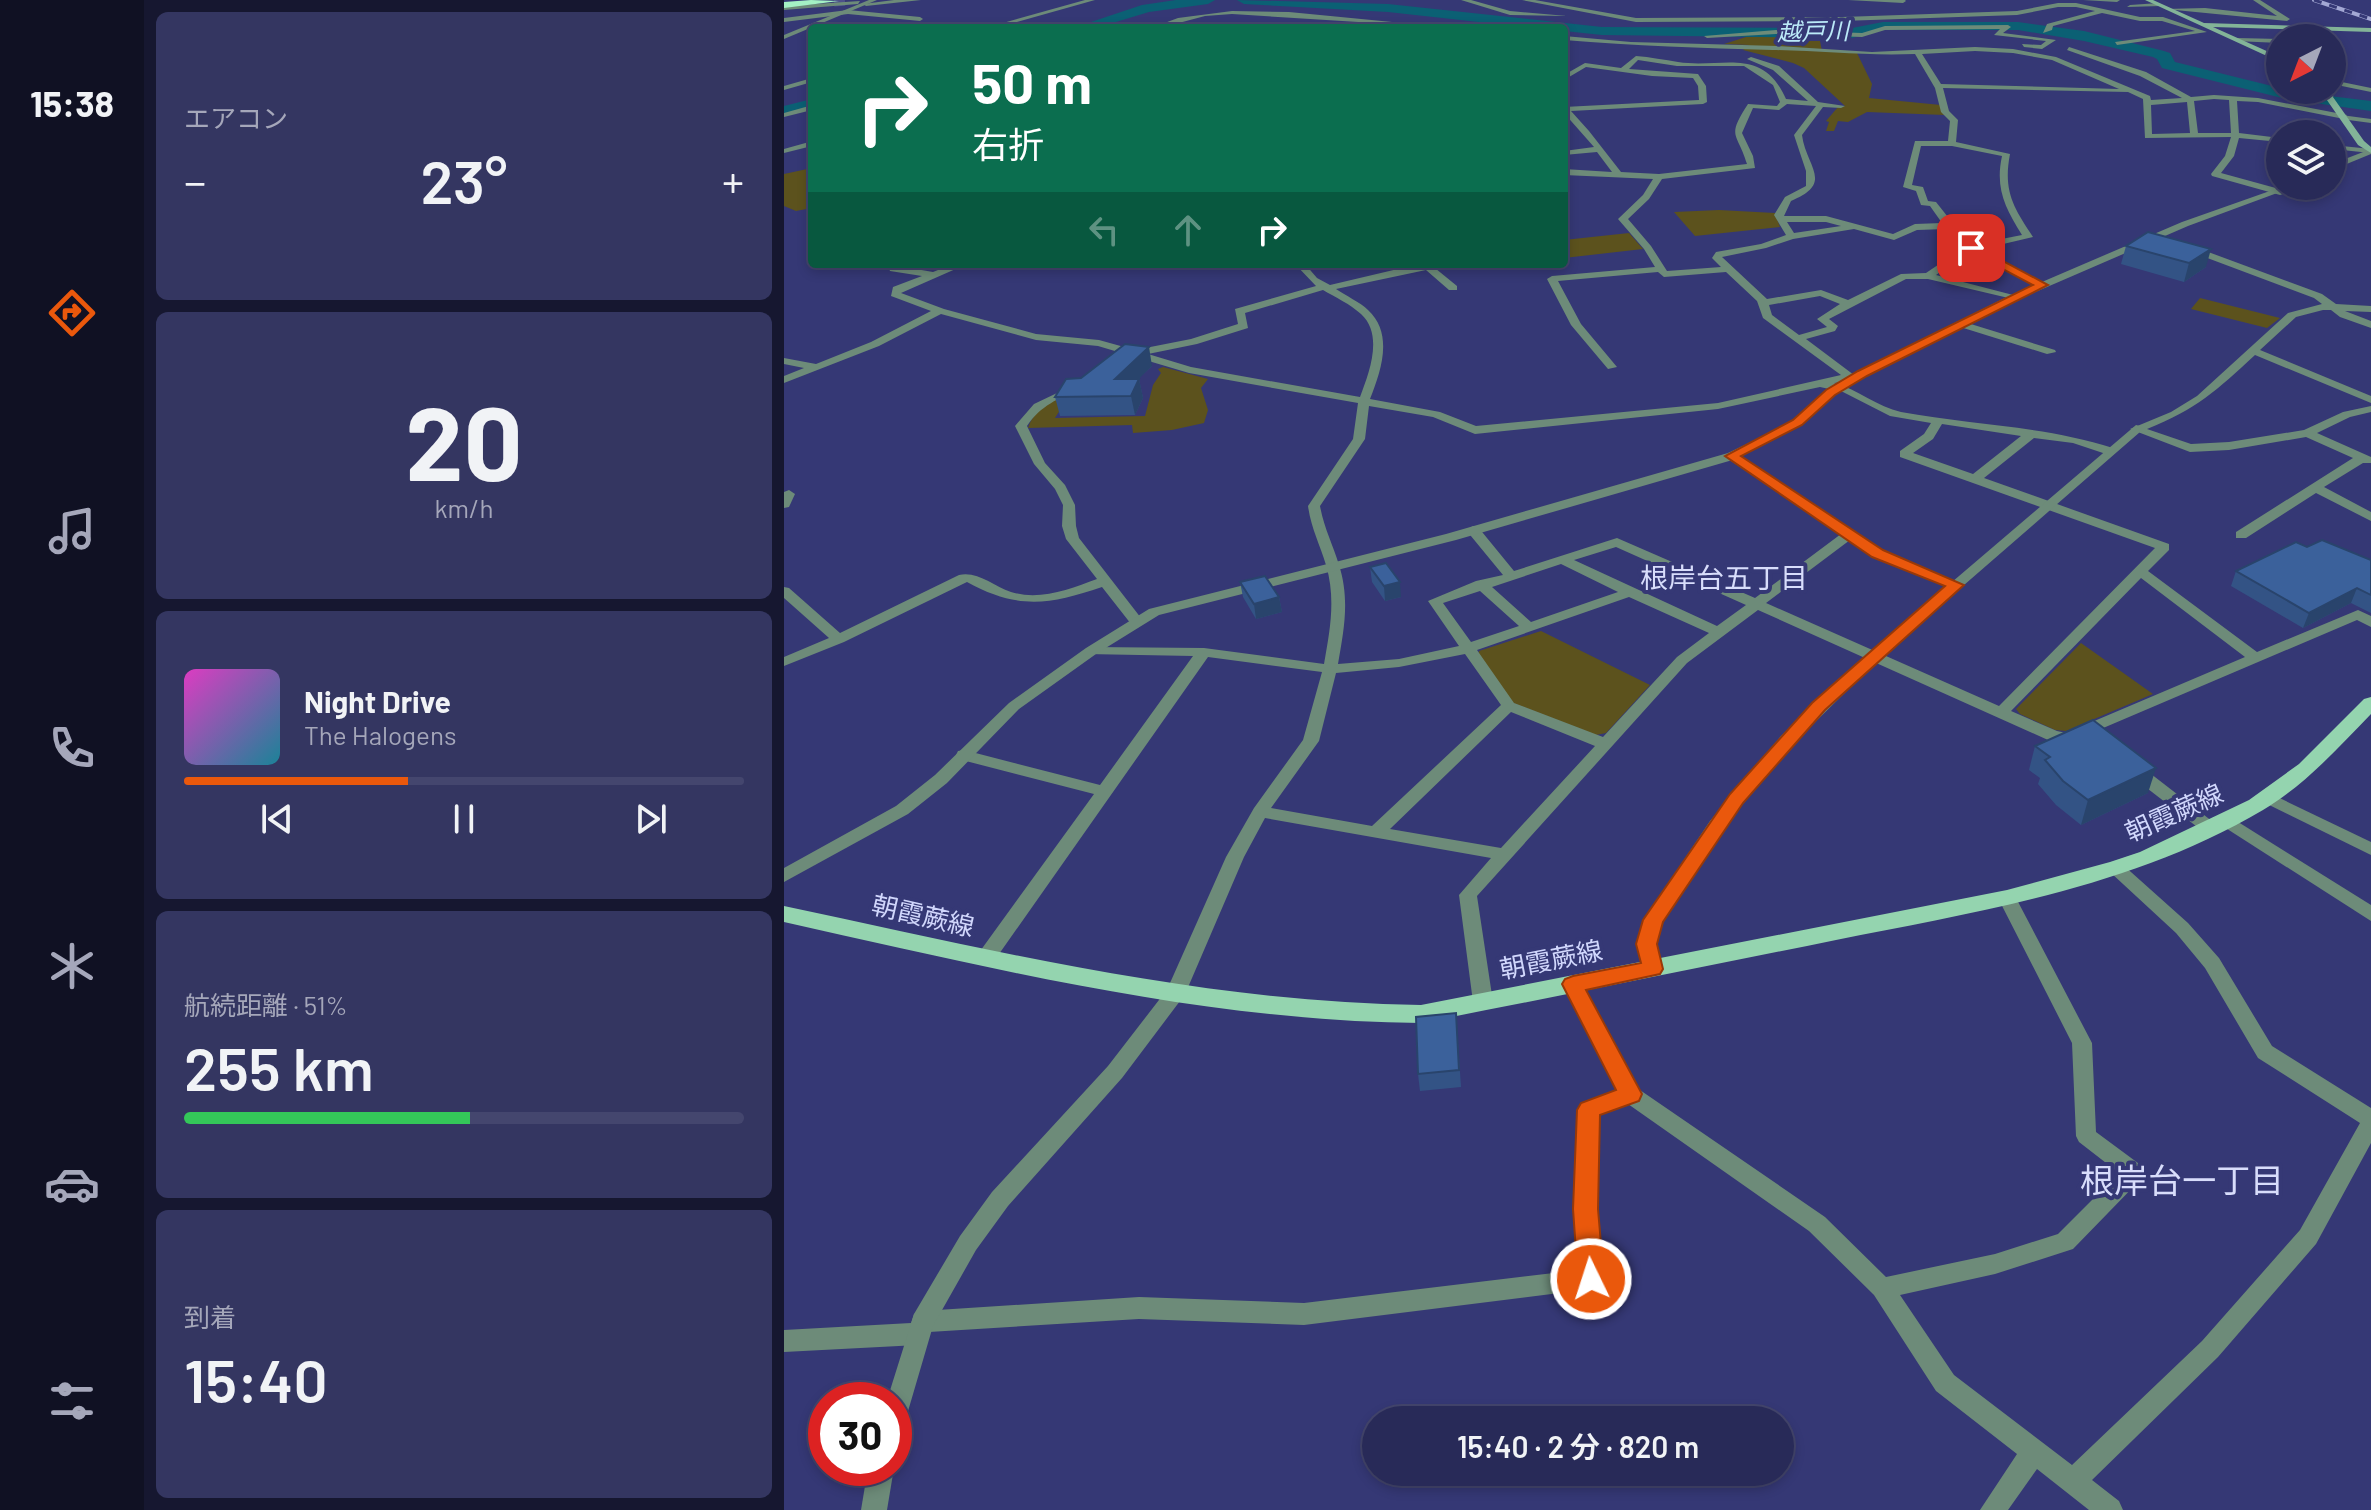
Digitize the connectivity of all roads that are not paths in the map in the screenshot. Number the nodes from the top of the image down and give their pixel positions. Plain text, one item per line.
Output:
1 (875, 0) edge
2 (918, 0) edge
3 (1092, 0) edge
4 (1464, 0) edge
5 (1525, 0) edge
6 (1851, 0) edge
7 (2081, 0) edge
8 (2117, 0) edge
9 (2148, 0) edge
10 (2256, 0) edge
11 (834, 1) edge
12 (1241, 1) edge
13 (1902, 1) edge
14 (804, 2) edge
15 (866, 4) junction
16 (784, 5) edge
17 (2159, 5) junction
18 (2130, 7) dead end
19 (1584, 9) junction
20 (2168, 9) junction
21 (1825, 10) dead end
22 (1999, 10) junction
23 (2102, 11) junction
24 (848, 12) junction
25 (1223, 13) junction
26 (2178, 14) junction
27 (1912, 15) junction
28 (1564, 16) junction
29 (1768, 18) junction
30 (1819, 18) junction
31 (920, 19) dead end
32 (2025, 19) dead end
33 (2163, 19) junction
34 (2287, 19) junction
35 (784, 20) edge
36 (2037, 22) dead end
37 (1314, 23) dead end
38 (817, 24) edge
39 (1003, 24) edge
40 (1165, 24) edge
41 (1323, 24) edge
42 (1406, 24) edge
43 (1546, 24) dead end
44 (2293, 24) edge
45 (1927, 27) junction
46 (808, 28) edge
47 (2266, 28) edge
48 (2204, 29) junction
49 (2346, 29) edge
50 (2371, 30) edge
51 (1777, 31) junction
52 (2220, 33) joint
53 (1712, 36) dead end
54 (784, 37) edge
55 (1568, 38) edge
56 (2237, 40) junction
57 (2266, 41) edge
58 (2117, 43) dead end
59 (1940, 44) dead end
60 (1568, 45) edge
61 (1616, 47) junction
62 (2069, 49) dead end
63 (1738, 50) junction
64 (1918, 53) junction
65 (2266, 53) edge
66 (1664, 54) junction
67 (1675, 63) junction
68 (1597, 67) junction
69 (1626, 68) junction
70 (1568, 76) edge
71 (808, 82) edge
72 (2346, 85) edge
73 (1938, 86) junction
74 (2371, 90) edge
75 (2135, 91) junction
76 (785, 93) edge
77 (2190, 99) junction
78 (2233, 99) junction
79 (1784, 101) junction
80 (2148, 103) junction
81 (1818, 104) junction
82 (2335, 104) edge
83 (1841, 106) dead end
84 (808, 109) edge
85 (1568, 109) edge
86 (1568, 113) edge
87 (784, 115) edge
88 (2344, 117) junction
89 (2371, 121) edge
90 (2236, 135) junction
91 (2194, 136) junction
92 (2266, 138) edge
93 (1952, 144) junction
94 (808, 145) edge
95 (2346, 148) edge
96 (1598, 149) junction
97 (784, 151) edge
98 (2371, 151) edge
99 (1568, 153) edge
100 (2346, 160) edge
101 (1568, 172) edge
102 (1619, 176) junction
103 (1659, 177) junction
104 (2266, 185) edge
105 (2266, 196) edge
106 (1782, 219) junction
107 (1854, 226) junction
108 (1947, 226) junction
109 (1791, 236) junction
110 (2156, 236) junction
111 (1971, 248) junction
112 (893, 268) edge
113 (950, 268) edge
114 (1304, 268) edge
115 (1412, 268) edge
116 (1429, 268) edge
117 (1661, 269) junction
118 (1729, 269) junction
119 (932, 274) junction
120 (1928, 276) junction
121 (2042, 285) junction
122 (1327, 287) junction
123 (1453, 288) dead end
124 (2013, 298) junction
125 (1764, 303) junction
126 (1848, 304) junction
127 (2333, 307) junction
128 (2371, 309) edge
129 (940, 311) junction
130 (1961, 324) junction
131 (2371, 325) edge
132 (1796, 339) junction
133 (2252, 350) junction
134 (2051, 352) dead end
135 (1132, 353) junction
136 (784, 361) edge
137 (1113, 366) edge
138 (819, 367) junction
139 (1612, 367) dead end
140 (1850, 378) junction
141 (784, 380) edge
142 (1084, 383) edge
143 (1822, 383) junction
144 (1837, 389) junction
145 (1364, 400) junction
146 (2371, 400) edge
147 (2371, 409) edge
148 (1937, 421) junction
149 (2136, 429) junction
150 (2307, 433) junction
151 (2031, 434) junction
152 (2109, 451) junction
153 (1732, 456) junction
154 (2366, 460) edge
155 (1975, 479) junction
156 (2316, 488) junction
157 (2049, 506) junction
158 (2371, 517) edge
159 (1473, 530) junction
160 (1848, 535) junction
161 (2241, 535) dead end
162 (1563, 560) junction
163 (1333, 566) junction
164 (2141, 572) junction
165 (1510, 575) junction
166 (1105, 581) junction
167 (1481, 584) junction
168 (1956, 585) junction
169 (784, 591) edge
170 (1630, 592) junction
171 (1757, 604) junction
172 (1136, 621) junction
173 (2371, 623) edge
174 (1529, 627) junction
175 (1718, 632) junction
176 (839, 639) junction
177 (1466, 649) junction
178 (1091, 651) junction
179 (1204, 652) junction
180 (1875, 655) junction
181 (2257, 659) junction
182 (784, 662) edge
183 (1330, 669) junction
184 (2371, 703) edge
185 (1509, 706) junction
186 (2001, 712) junction
187 (2083, 731) junction
188 (1606, 744) junction
189 (2103, 746) edge
190 (964, 755) junction
191 (2124, 763) edge
192 (1105, 792) junction
193 (2267, 797) junction
194 (1260, 812) junction
195 (2219, 825) junction
196 (1376, 832) junction
197 (2371, 849) edge
198 (1507, 855) junction
199 (2116, 868) junction
200 (784, 876) edge
201 (2007, 898) junction
202 (784, 914) edge
203 (2371, 914) edge
204 (985, 959) junction
205 (1653, 969) junction
206 (1573, 984) junction
207 (1176, 992) junction
208 (1483, 1002) junction
209 (1630, 1094) junction
210 (2371, 1121) edge
211 (1882, 1288) junction
212 (920, 1328) junction
213 (784, 1341) edge
214 (904, 1382) edge
215 (2033, 1453) junction
216 (2073, 1481) junction
217 (878, 1486) edge
218 (874, 1510) edge
219 (1993, 1510) edge
220 (2110, 1510) edge

1 - 15 street
1 - 16 street
2 - 15 street
3 - 39 street
4 - 28 street
5 - 19 street
6 - 13 street
7 - 8 street
9 - 17 main road
10 - 34 street
11 - 14 highway
12 - 25 street
13 - 27 street
14 - 16 highway
15 - 24 street
17 - 18 street
17 - 20 main road
19 - 28 street
19 - 29 street
20 - 26 main road
20 - 34 street
21 - 30 street
22 - 23 street
22 - 27 street
22 - 32 street
23 - 33 street
23 - 36 street
24 - 31 street
24 - 35 street
24 - 38 street
25 - 40 street
25 - 42 street
26 - 33 street
26 - 48 main road
27 - 30 street
27 - 45 street
28 - 43 street
29 - 30 street
29 - 51 street
33 - 48 street
34 - 44 street
37 - 41 street
45 - 51 street
45 - 59 street
46 - 54 street
47 - 48 main road
48 - 52 street
48 - 58 street
49 - 50 main road
51 - 53 street
52 - 56 main road
55 - 63 street
56 - 57 street
56 - 65 main road
60 - 61 street
61 - 66 street
61 - 68 street
62 - 77 street
63 - 64 street
63 - 66 street
63 - 81 street
64 - 73 street
64 - 75 street
66 - 67 street
67 - 69 street
67 - 69 street
67 - 79 street
68 - 69 street
68 - 70 street
69 - 85 street
71 - 76 street
72 - 74 street
73 - 75 street
73 - 93 street
75 - 80 street
77 - 78 street
77 - 80 street
77 - 91 street
78 - 88 street
78 - 90 street
79 - 81 street
79 - 103 street
80 - 91 street
81 - 83 street
81 - 106 street
82 - 88 main road
84 - 87 street
86 - 96 street
88 - 89 street
88 - 98 main road
90 - 91 street
90 - 92 street
90 - 104 street
93 - 108 street
93 - 111 street
94 - 97 street
95 - 98 street
96 - 99 street
96 - 102 street
98 - 100 street
101 - 102 street
102 - 103 street
103 - 117 street
105 - 110 street
106 - 107 street
106 - 109 street
107 - 108 street
107 - 109 street
108 - 111 street
109 - 118 street
110 - 121 street
110 - 127 street
111 - 120 street
111 - 121 street
112 - 119 street
113 - 119 street
114 - 122 street
115 - 122 street
116 - 123 street
117 - 118 street
117 - 139 street
118 - 125 street
119 - 129 street
120 - 124 street
120 - 126 street
121 - 124 street
122 - 135 street
122 - 145 street
124 - 130 street
125 - 126 street
125 - 132 street
126 - 132 street
127 - 128 street
127 - 131 street
127 - 133 street
129 - 135 street
129 - 138 street
130 - 134 street
130 - 140 street
132 - 140 street
133 - 146 street
133 - 149 street
135 - 137 street
135 - 145 street
136 - 138 street
138 - 141 street
140 - 143 street
140 - 144 street
142 - 166 street
143 - 144 street
143 - 145 street
144 - 148 street
144 - 153 street
145 - 163 street
147 - 150 street
148 - 151 street
148 - 155 street
149 - 150 street
149 - 152 street
150 - 154 street
151 - 152 street
151 - 155 street
152 - 157 street
153 - 159 street
153 - 160 street
154 - 156 street
155 - 157 street
156 - 158 street
156 - 161 street
157 - 164 street
157 - 168 street
159 - 163 street
159 - 165 street
160 - 168 street
160 - 171 street
162 - 165 street
162 - 170 street
162 - 171 street
163 - 172 street
163 - 183 street
164 - 181 street
164 - 186 street
165 - 167 street
166 - 172 street
166 - 176 street
167 - 174 street
167 - 177 street
168 - 180 street
169 - 176 street
170 - 174 street
170 - 175 street
171 - 175 street
171 - 180 street
172 - 178 street
173 - 181 street
174 - 177 street
175 - 188 street
176 - 182 street
177 - 183 street
177 - 185 street
178 - 179 street
178 - 190 street
179 - 183 street
179 - 192 street
180 - 186 street
180 - 205 street
181 - 187 street
183 - 194 street
184 - 193 main road, 朝霞蕨線
185 - 188 street
185 - 196 street
186 - 187 street
187 - 189 street
188 - 198 street
190 - 192 street
190 - 200 street
191 - 195 street
192 - 204 street
193 - 195 main road, 朝霞蕨線
193 - 197 street
194 - 196 street
194 - 207 street
195 - 199 main road, 朝霞蕨線
195 - 203 street
196 - 198 street
198 - 208 street
199 - 201 main road, 朝霞蕨線
199 - 210 street
201 - 205 main road, 朝霞蕨線
201 - 211 street
202 - 204 main road, 朝霞蕨線
204 - 207 main road, 朝霞蕨線
205 - 206 main road, 朝霞蕨線
206 - 208 main road, 朝霞蕨線
206 - 209 street
207 - 208 main road, 朝霞蕨線
207 - 212 street
209 - 211 street
209 - 212 street
210 - 216 street
211 - 215 street
212 - 213 street
212 - 214 street
215 - 216 street
215 - 219 street
216 - 220 street
217 - 218 street

